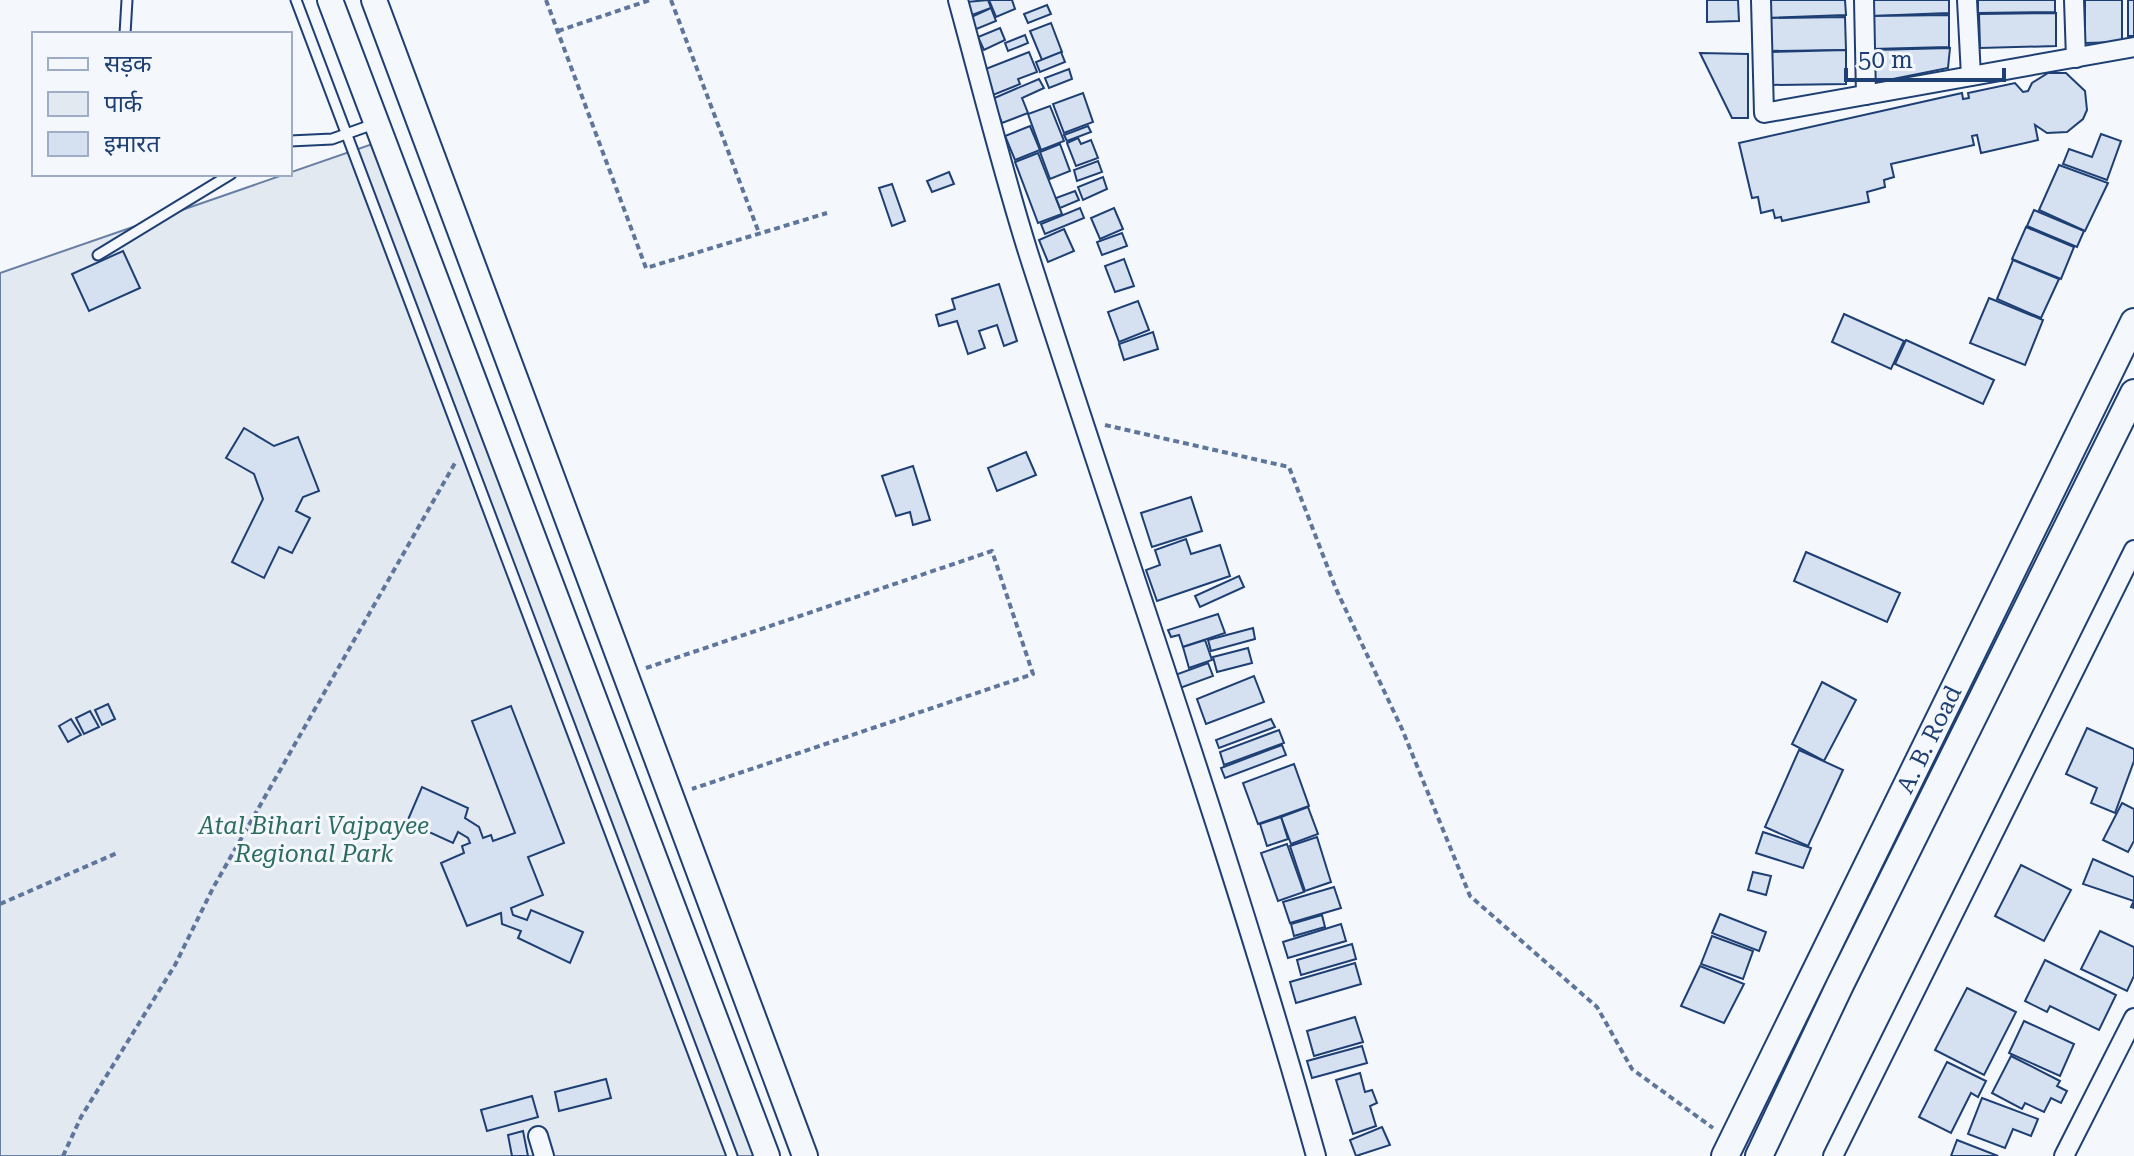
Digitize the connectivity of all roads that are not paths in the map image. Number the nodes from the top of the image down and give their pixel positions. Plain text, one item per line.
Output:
1 (127, 0) edge
2 (296, 0) edge
3 (330, 0) edge
4 (374, 0) edge
5 (958, 0) edge
6 (1761, 0) edge
7 (1864, 0) edge
8 (1967, 0) edge
9 (2074, 0) edge
10 (125, 32) edge
11 (2134, 47) edge
12 (2076, 58) junction
13 (1971, 76) junction
14 (1866, 95) junction
15 (377, 123) junction
16 (347, 136) junction
17 (292, 141) edge
18 (228, 176) edge
19 (98, 255) dead end
20 (2134, 322) edge
21 (2134, 393) edge
22 (2134, 550) edge
23 (2134, 1018) edge
24 (538, 1136) dead end
25 (1728, 1149) edge
26 (544, 1156) edge
27 (732, 1156) edge
28 (767, 1156) edge
29 (805, 1156) edge
30 (1316, 1156) edge
31 (1759, 1156) edge
32 (1833, 1156) edge
33 (2064, 1156) edge

1 - 10 lane
2 - 16 lane
3 - 15 street
4 - 29 street
5 - 30 street
6 - 14 street
7 - 14 street
8 - 13 street
9 - 12 street
11 - 12 street
12 - 13 street
13 - 14 street
15 - 16 lane
15 - 28 street
16 - 17 lane
16 - 27 lane
18 - 19 lane
20 - 25 main road, A. B. Road
21 - 31 main road, A. B. Road
22 - 32 street
23 - 33 street
24 - 26 street

